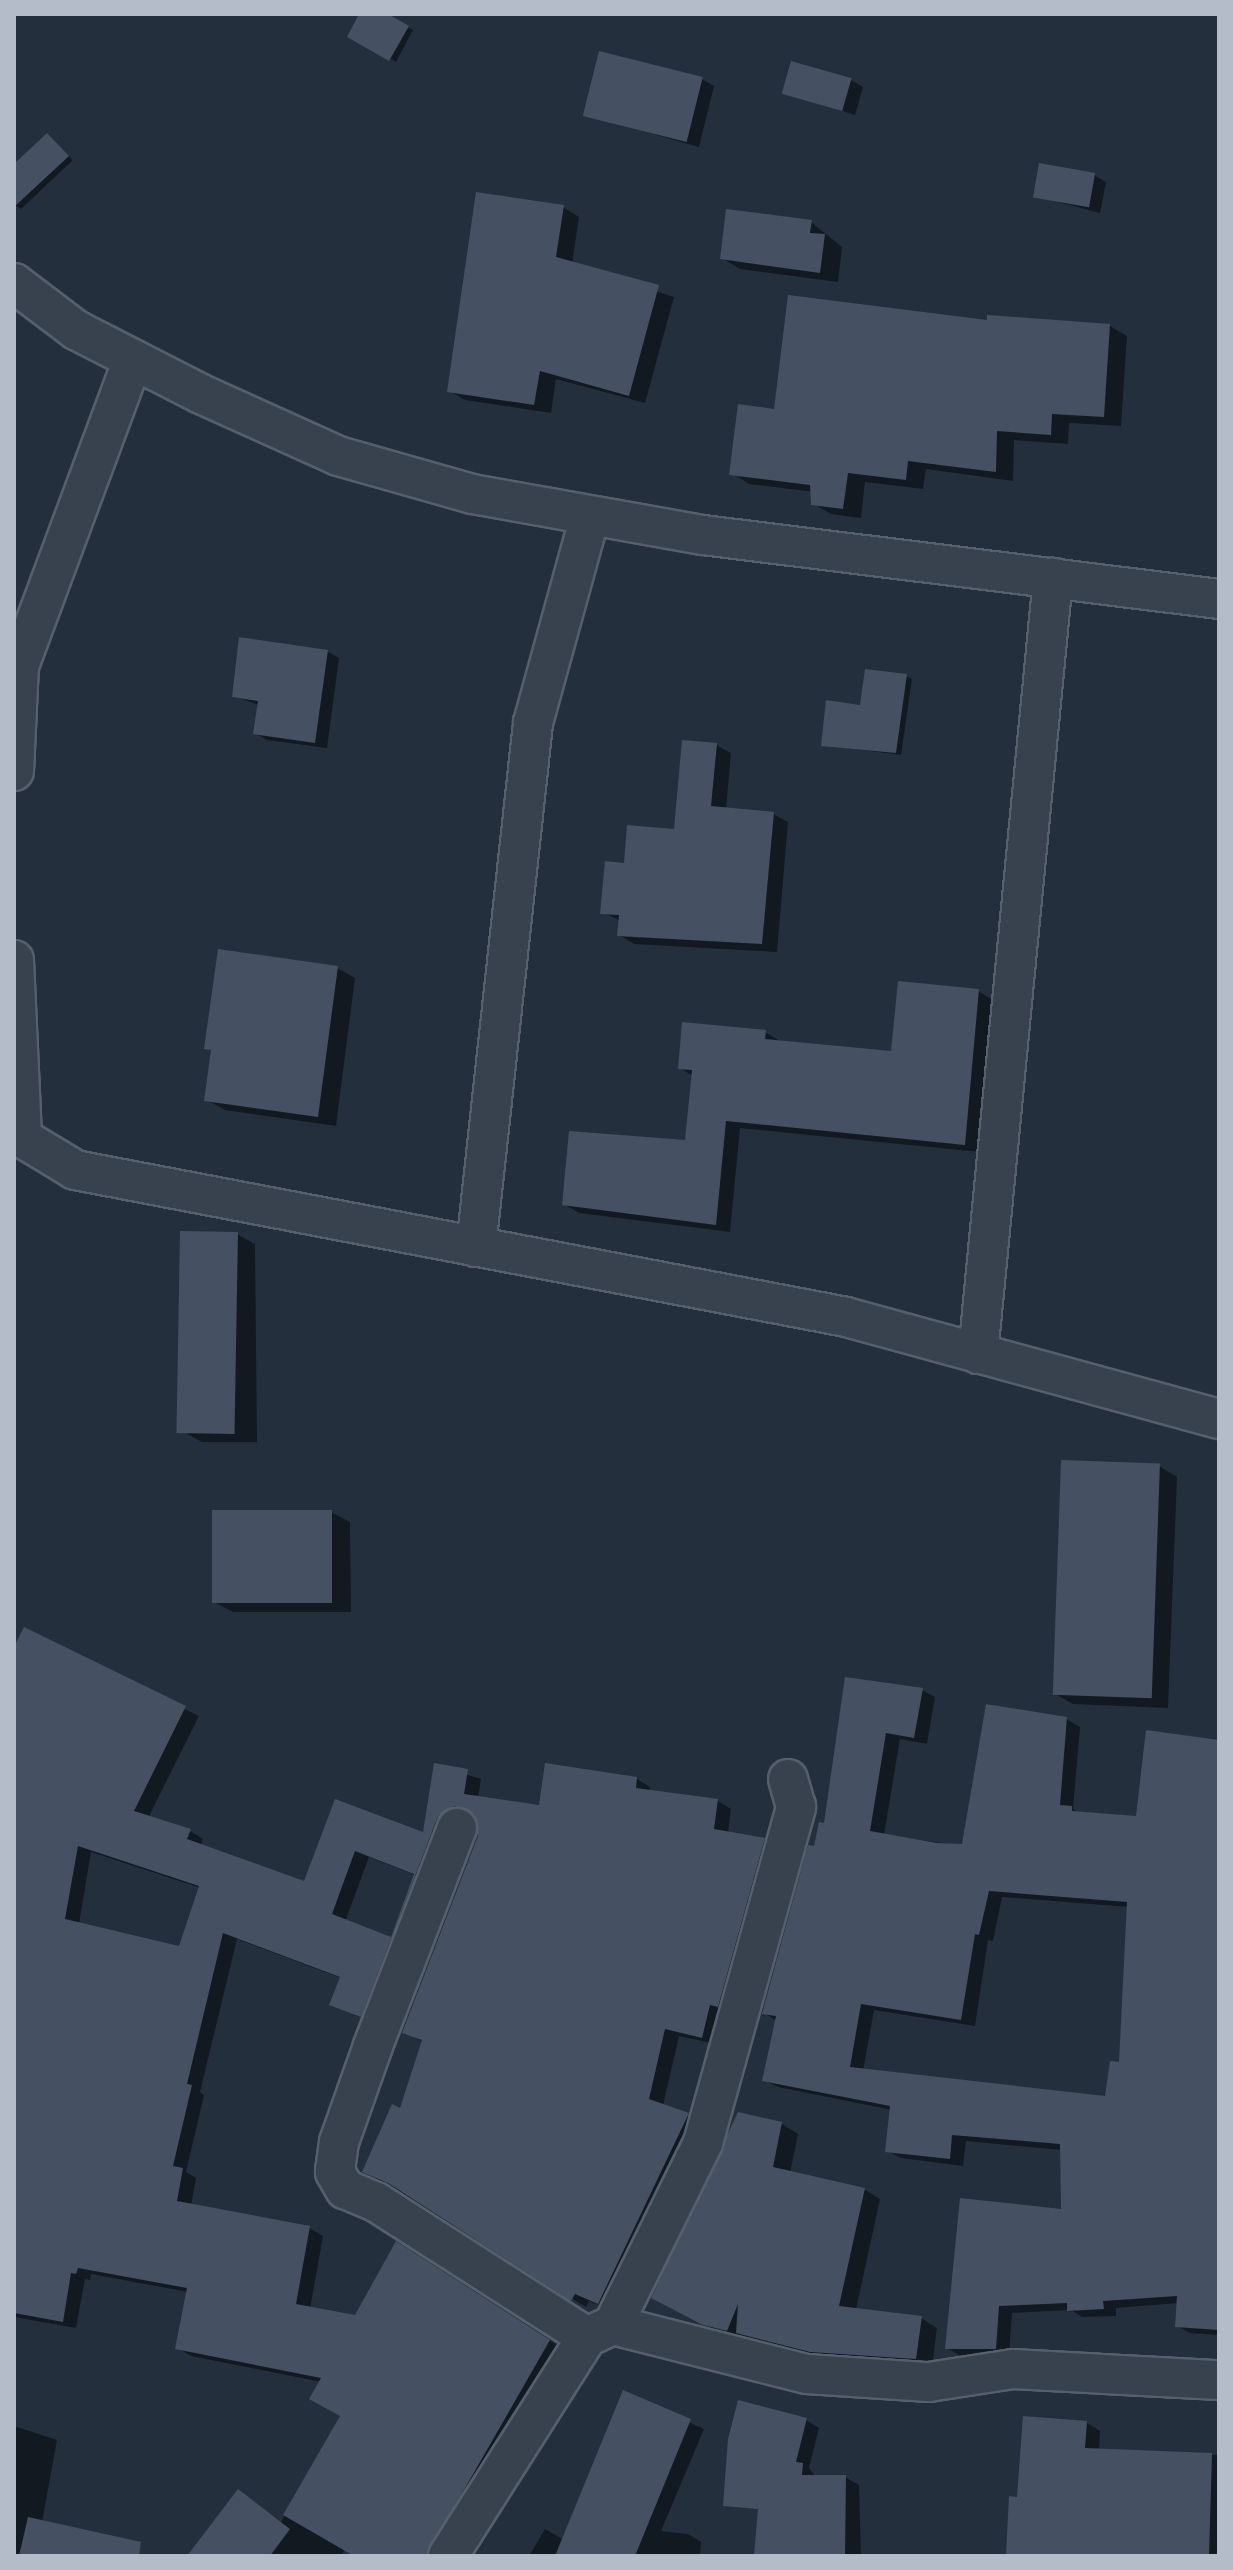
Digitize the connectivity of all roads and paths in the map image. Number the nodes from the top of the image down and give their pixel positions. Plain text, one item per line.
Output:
1 (14, 283) edge
2 (133, 359) junction
3 (590, 516) junction
4 (1053, 578) junction
5 (1219, 599) edge
6 (17, 666) edge
7 (14, 771) edge
8 (14, 960) edge
9 (18, 1136) edge
10 (476, 1247) junction
11 (978, 1354) junction
12 (1219, 1419) edge
13 (788, 1779) dead end
14 (457, 1828) dead end
15 (600, 2331) junction
16 (1219, 2380) edge
17 (448, 2556) edge

1 - 2 street
2 - 3 street
2 - 6 street
3 - 4 street
3 - 10 street
4 - 5 street
4 - 11 street
6 - 7 street
8 - 9 street
9 - 10 street
10 - 11 street
11 - 12 street
13 - 15 street
14 - 15 street
15 - 16 street
15 - 17 street

